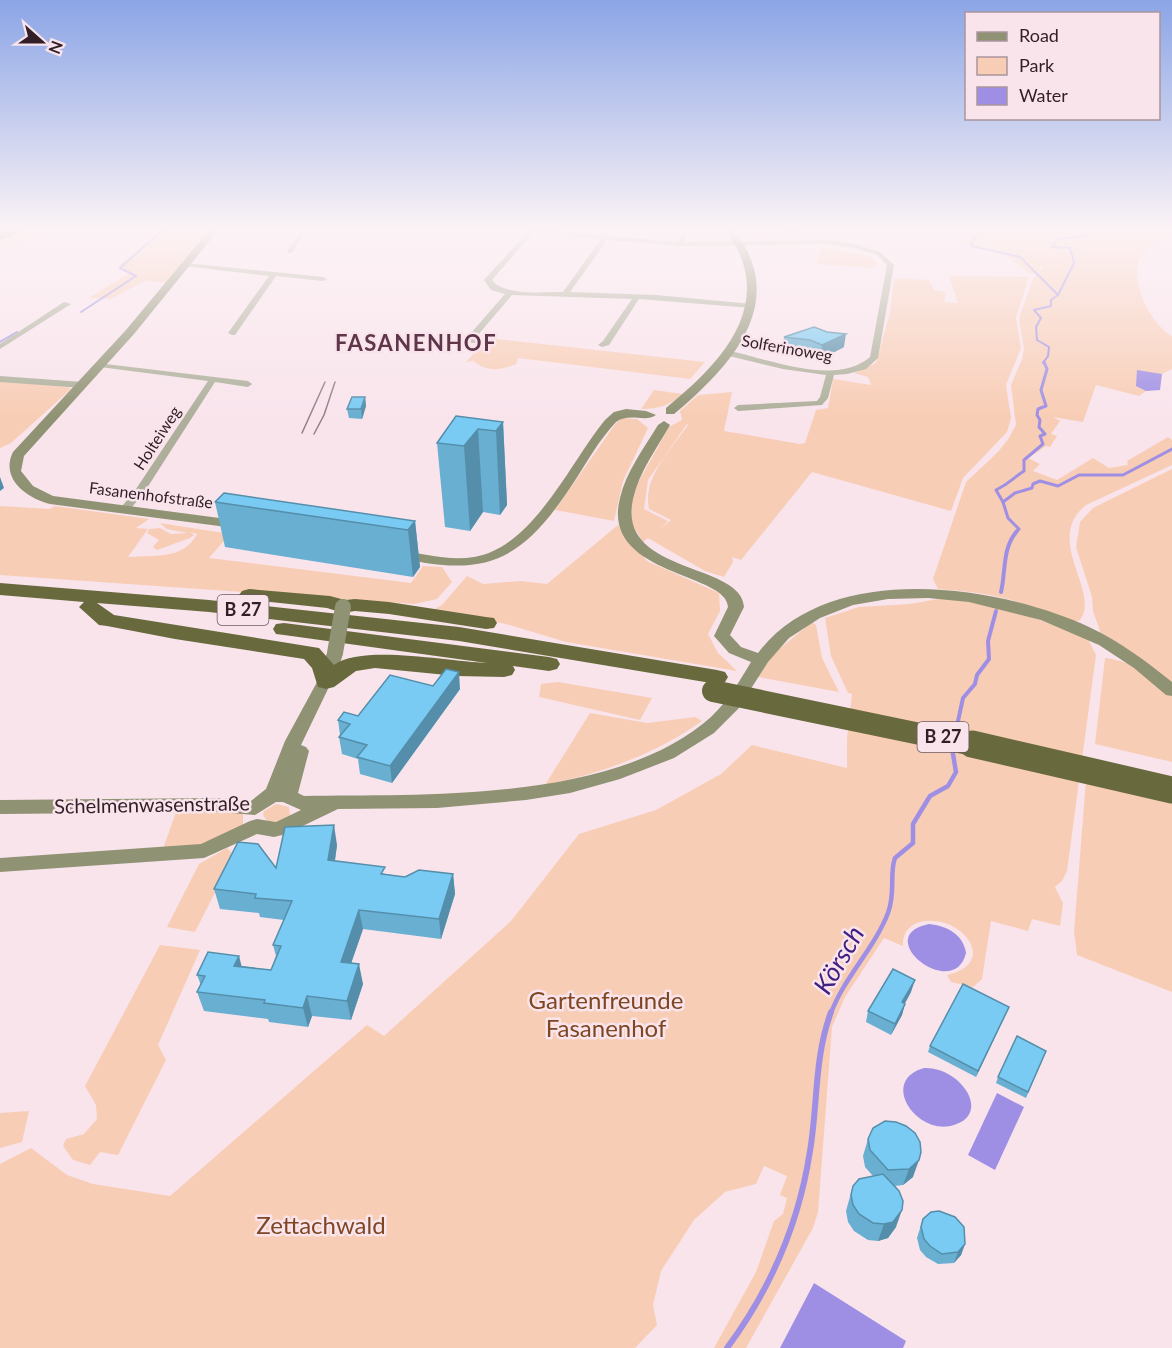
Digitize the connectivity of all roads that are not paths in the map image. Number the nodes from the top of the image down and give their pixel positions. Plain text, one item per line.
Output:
1 (164, 291) edge
2 (262, 291) edge
3 (503, 291) edge
4 (567, 291) edge
5 (753, 291) edge
6 (886, 291) edge
7 (510, 293) junction
8 (565, 294) junction
9 (637, 296) junction
10 (67, 304) dead end
11 (752, 306) junction
12 (232, 333) dead end
13 (474, 341) dead end
14 (602, 345) dead end
15 (0, 347) edge
16 (728, 352) junction
17 (100, 365) junction
18 (830, 374) junction
19 (0, 379) edge
20 (213, 379) junction
21 (248, 384) dead end
22 (83, 385) junction
23 (738, 408) dead end
24 (670, 411) junction
25 (650, 415) junction
26 (664, 425) junction
27 (124, 510) junction
28 (256, 526) edge
29 (380, 549) edge
30 (0, 589) edge
31 (0, 601) edge
32 (82, 601) junction
33 (343, 606) junction
34 (568, 659) junction
35 (760, 660) junction
36 (326, 682) junction
37 (715, 684) junction
38 (1172, 691) edge
39 (308, 717) junction
40 (287, 761) junction
41 (1172, 774) edge
42 (1172, 790) edge
43 (289, 804) junction
44 (219, 805) junction
45 (0, 807) edge
46 (0, 865) edge

1 - 17 street, Fasanenhofstraße
2 - 12 street
3 - 7 street
4 - 8 street
5 - 11 street
6 - 18 street, Solferinoweg
7 - 8 street
7 - 13 street
8 - 9 street
9 - 11 street
9 - 14 street
10 - 15 street
11 - 16 street
16 - 18 street, Solferinoweg
16 - 24 street
17 - 20 street, Holteiweg
17 - 22 street, Fasanenhofstraße
18 - 23 street
19 - 22 street
20 - 21 street, Holteiweg
20 - 27 street, Holteiweg
22 - 27 street, Fasanenhofstraße
24 - 25 street
24 - 26 street
25 - 26 street
25 - 29 street
26 - 35 street
27 - 28 street, Fasanenhofstraße
30 - 32 highway, B 27
31 - 32 highway, B 27
32 - 33 highway
32 - 34 highway, B 27
32 - 36 highway, B 27
33 - 34 highway
33 - 36 street, bridge
34 - 36 highway, B 27
34 - 37 highway, B 27
35 - 38 street, Schelmenwasenstraße
35 - 43 street, Schelmenwasenstraße
36 - 39 street
37 - 41 highway, B 27
37 - 42 highway, B 27, bridge
39 - 40 street
39 - 43 street
40 - 43 street
40 - 44 street
43 - 44 street, Schelmenwasenstraße
43 - 46 street, Schelmenwasenstraße
44 - 45 street, Schelmenwasenstraße

